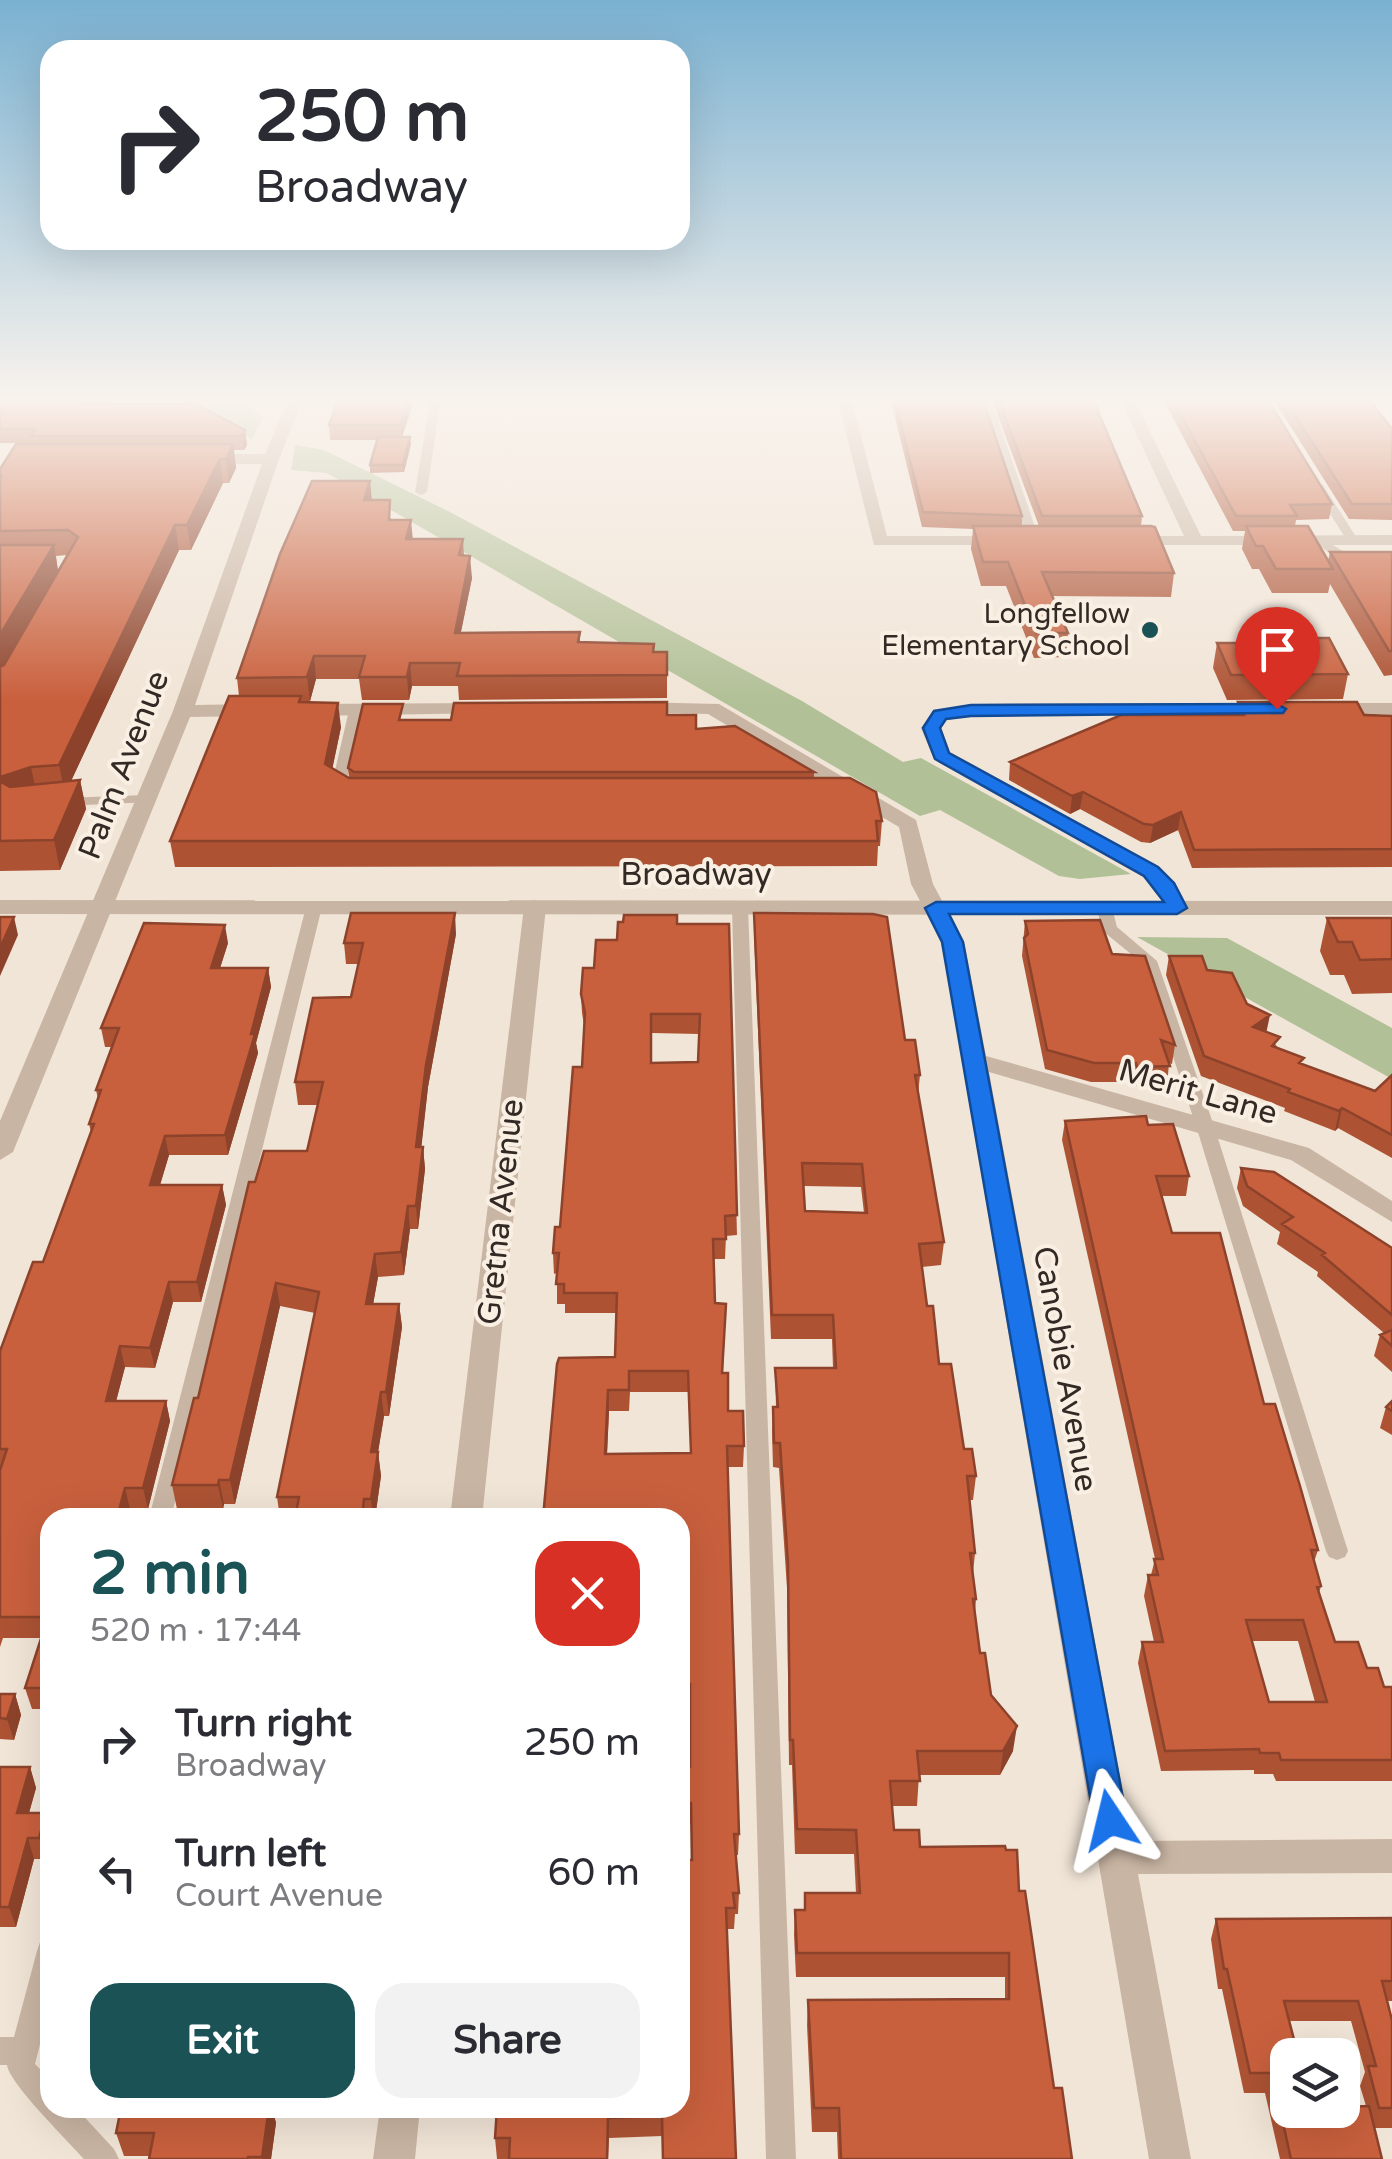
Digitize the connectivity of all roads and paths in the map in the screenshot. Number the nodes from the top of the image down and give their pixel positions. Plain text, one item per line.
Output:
1 (257, 498) edge
2 (869, 498) edge
3 (1026, 498) edge
4 (1174, 498) edge
5 (1326, 498) edge
6 (1321, 540) junction
7 (1352, 540) junction
8 (1392, 540) edge
9 (1043, 541) joint
10 (1106, 541) edge
11 (1195, 541) junction
12 (1392, 560) edge
13 (613, 708) edge
14 (514, 709) edge
15 (1392, 709) edge
16 (356, 710) junction
17 (183, 711) junction
18 (371, 796) edge
19 (147, 799) junction
20 (38, 803) edge
21 (0, 907) edge
22 (102, 907) junction
23 (314, 907) junction
24 (535, 908) junction
25 (740, 908) junction
26 (936, 908) junction
27 (1104, 908) junction
28 (1177, 908) junction
29 (1392, 908) edge
30 (974, 1060) junction
31 (1206, 1129) junction
32 (0, 1152) edge
33 (1392, 1213) edge
34 (163, 1508) edge
35 (467, 1508) edge
36 (1337, 1550) dead end
37 (1392, 1856) edge
38 (1117, 1858) junction
39 (40, 1977) edge
40 (12, 2051) edge
41 (40, 2089) edge
42 (65, 2118) edge
43 (399, 2118) edge
44 (104, 2159) edge
45 (394, 2159) edge
46 (781, 2159) edge
47 (1170, 2159) edge

1 - 17 street, Palm Avenue
2 - 9 street
3 - 9 lane
4 - 11 street
5 - 7 lane
6 - 7 street
6 - 11 street
6 - 12 lane
7 - 8 street
10 - 11 street
13 - 26 street, Canobie Avenue
14 - 16 street
15 - 28 street
16 - 17 street
16 - 18 lane
17 - 19 street, Palm Avenue
19 - 20 lane
19 - 22 street, Palm Avenue
21 - 22 street, Broadway
22 - 23 street, Broadway
22 - 32 street, Palm Avenue
23 - 24 street, Broadway
23 - 34 lane
24 - 25 street, Broadway
24 - 35 street, Gretna Avenue
25 - 26 street, Broadway
25 - 46 lane
26 - 27 street, Broadway
26 - 30 street, Canobie Avenue
27 - 28 street, Broadway
27 - 31 lane
28 - 29 street, Broadway
30 - 31 street, Merit Lane
30 - 38 street, Canobie Avenue
31 - 33 street, Merit Lane
31 - 36 lane
37 - 38 street
38 - 47 street, Canobie Avenue
39 - 40 lane
40 - 41 lane
42 - 44 lane
43 - 45 street

